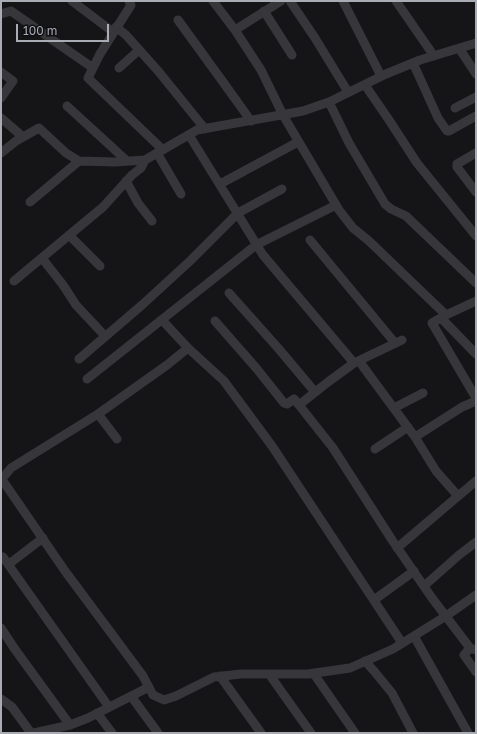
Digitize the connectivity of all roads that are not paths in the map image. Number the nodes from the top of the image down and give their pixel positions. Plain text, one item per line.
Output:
1 (72, 1) edge
2 (129, 1) edge
3 (213, 1) edge
4 (280, 1) edge
5 (290, 1) edge
6 (344, 1) edge
7 (396, 1) edge
8 (264, 11) junction
9 (1, 14) edge
10 (178, 20) dead end
11 (115, 30) junction
12 (235, 30) junction
13 (476, 43) edge
14 (459, 48) junction
15 (139, 50) junction
16 (292, 55) dead end
17 (434, 56) junction
18 (413, 63) junction
19 (93, 68) junction
20 (119, 68) dead end
21 (1, 72) edge
22 (476, 74) edge
23 (381, 76) junction
24 (365, 85) junction
25 (348, 92) junction
26 (476, 97) edge
27 (1, 98) edge
28 (329, 102) junction
29 (67, 106) dead end
30 (455, 108) dead end
31 (283, 115) junction
32 (476, 116) edge
33 (1, 118) edge
34 (250, 121) junction
35 (205, 129) junction
36 (189, 135) junction
37 (23, 137) junction
38 (298, 142) junction
39 (160, 152) junction
40 (1, 153) edge
41 (476, 153) edge
42 (145, 160) junction
43 (127, 161) junction
44 (79, 162) junction
45 (126, 181) junction
46 (220, 184) junction
47 (282, 189) dead end
48 (476, 192) edge
49 (181, 194) dead end
50 (30, 202) dead end
51 (336, 204) junction
52 (238, 213) junction
53 (152, 221) dead end
54 (69, 235) junction
55 (476, 236) edge
56 (310, 240) dead end
57 (256, 244) junction
58 (42, 258) junction
59 (100, 266) dead end
60 (14, 281) dead end
61 (476, 283) edge
62 (229, 293) dead end
63 (476, 301) edge
64 (443, 316) junction
65 (162, 320) junction
66 (216, 322) dead end
67 (105, 336) junction
68 (188, 348) junction
69 (476, 354) edge
70 (78, 359) dead end
71 (357, 362) junction
72 (87, 379) dead end
73 (315, 392) junction
74 (423, 393) dead end
75 (476, 398) edge
76 (476, 401) edge
77 (299, 405) junction
78 (394, 408) junction
79 (98, 414) junction
80 (408, 427) junction
81 (415, 437) junction
82 (117, 440) dead end
83 (375, 449) dead end
84 (1, 478) edge
85 (476, 481) edge
86 (458, 496) junction
87 (43, 538) junction
88 (476, 542) edge
89 (397, 548) junction
90 (414, 571) junction
91 (424, 586) junction
92 (476, 595) edge
93 (374, 600) junction
94 (446, 616) junction
95 (1, 628) edge
96 (414, 636) junction
97 (402, 644) junction
98 (473, 649) edge
99 (365, 661) junction
100 (476, 672) edge
101 (269, 674) junction
102 (314, 674) junction
103 (220, 676) junction
104 (149, 687) junction
105 (131, 696) junction
106 (1, 699) edge
107 (109, 707) junction
108 (97, 713) junction
109 (70, 725) junction
110 (58, 730) edge
111 (31, 733) edge
112 (34, 733) edge
113 (112, 733) edge
114 (158, 733) edge
115 (261, 733) edge
116 (311, 733) edge
117 (355, 733) edge
118 (413, 733) edge
119 (468, 733) edge

1 - 11 street
2 - 11 street
3 - 12 street
4 - 8 street
5 - 25 street
6 - 23 street
7 - 17 street
8 - 12 street
8 - 16 street
9 - 19 street
10 - 34 street
11 - 15 street
11 - 19 street
12 - 31 street
13 - 14 street
14 - 17 street
14 - 22 street
15 - 20 street
15 - 35 street
17 - 18 street
18 - 23 street
18 - 32 street
19 - 39 street
21 - 27 street
23 - 24 street
24 - 25 street
24 - 55 street
25 - 28 street
26 - 30 street
28 - 31 street
28 - 61 street
29 - 43 street
31 - 34 street
31 - 38 street
33 - 37 street
34 - 35 street
35 - 36 street
36 - 39 street
36 - 46 street
37 - 40 street
37 - 44 street
38 - 46 street
38 - 51 street
39 - 42 street
39 - 49 street
41 - 48 street
42 - 43 street
42 - 45 street
43 - 44 street
44 - 50 street
45 - 53 street
45 - 54 street
46 - 52 street
47 - 52 street
51 - 57 street
51 - 64 street
52 - 57 street
52 - 67 street
54 - 58 street
54 - 59 street
56 - 71 street
57 - 65 street
57 - 71 street
58 - 60 street
58 - 67 street
62 - 73 street
63 - 64 street
64 - 69 street
64 - 75 street
65 - 68 street
65 - 72 street
66 - 77 street
67 - 70 street
68 - 79 street
68 - 93 street
71 - 73 street
71 - 78 street
73 - 77 street
74 - 78 street
76 - 81 street
77 - 89 street
78 - 80 street
79 - 82 street
79 - 84 street
80 - 81 street
80 - 83 street
81 - 86 street
84 - 87 street
85 - 86 street
86 - 89 street
87 - 104 street
87 - 107 street
88 - 91 street
89 - 90 street
90 - 91 street
90 - 93 street
91 - 94 street
92 - 94 street
93 - 97 street
94 - 96 street
94 - 98 street
95 - 109 street
96 - 97 street
96 - 119 street
97 - 99 street
98 - 100 street
99 - 102 street
99 - 118 street
101 - 102 street
101 - 103 street
101 - 116 street
102 - 117 street
103 - 104 street
103 - 115 street
104 - 105 street
105 - 107 street
105 - 114 street
106 - 111 street
107 - 108 street
108 - 109 street
108 - 113 street
109 - 110 street
110 - 112 street

